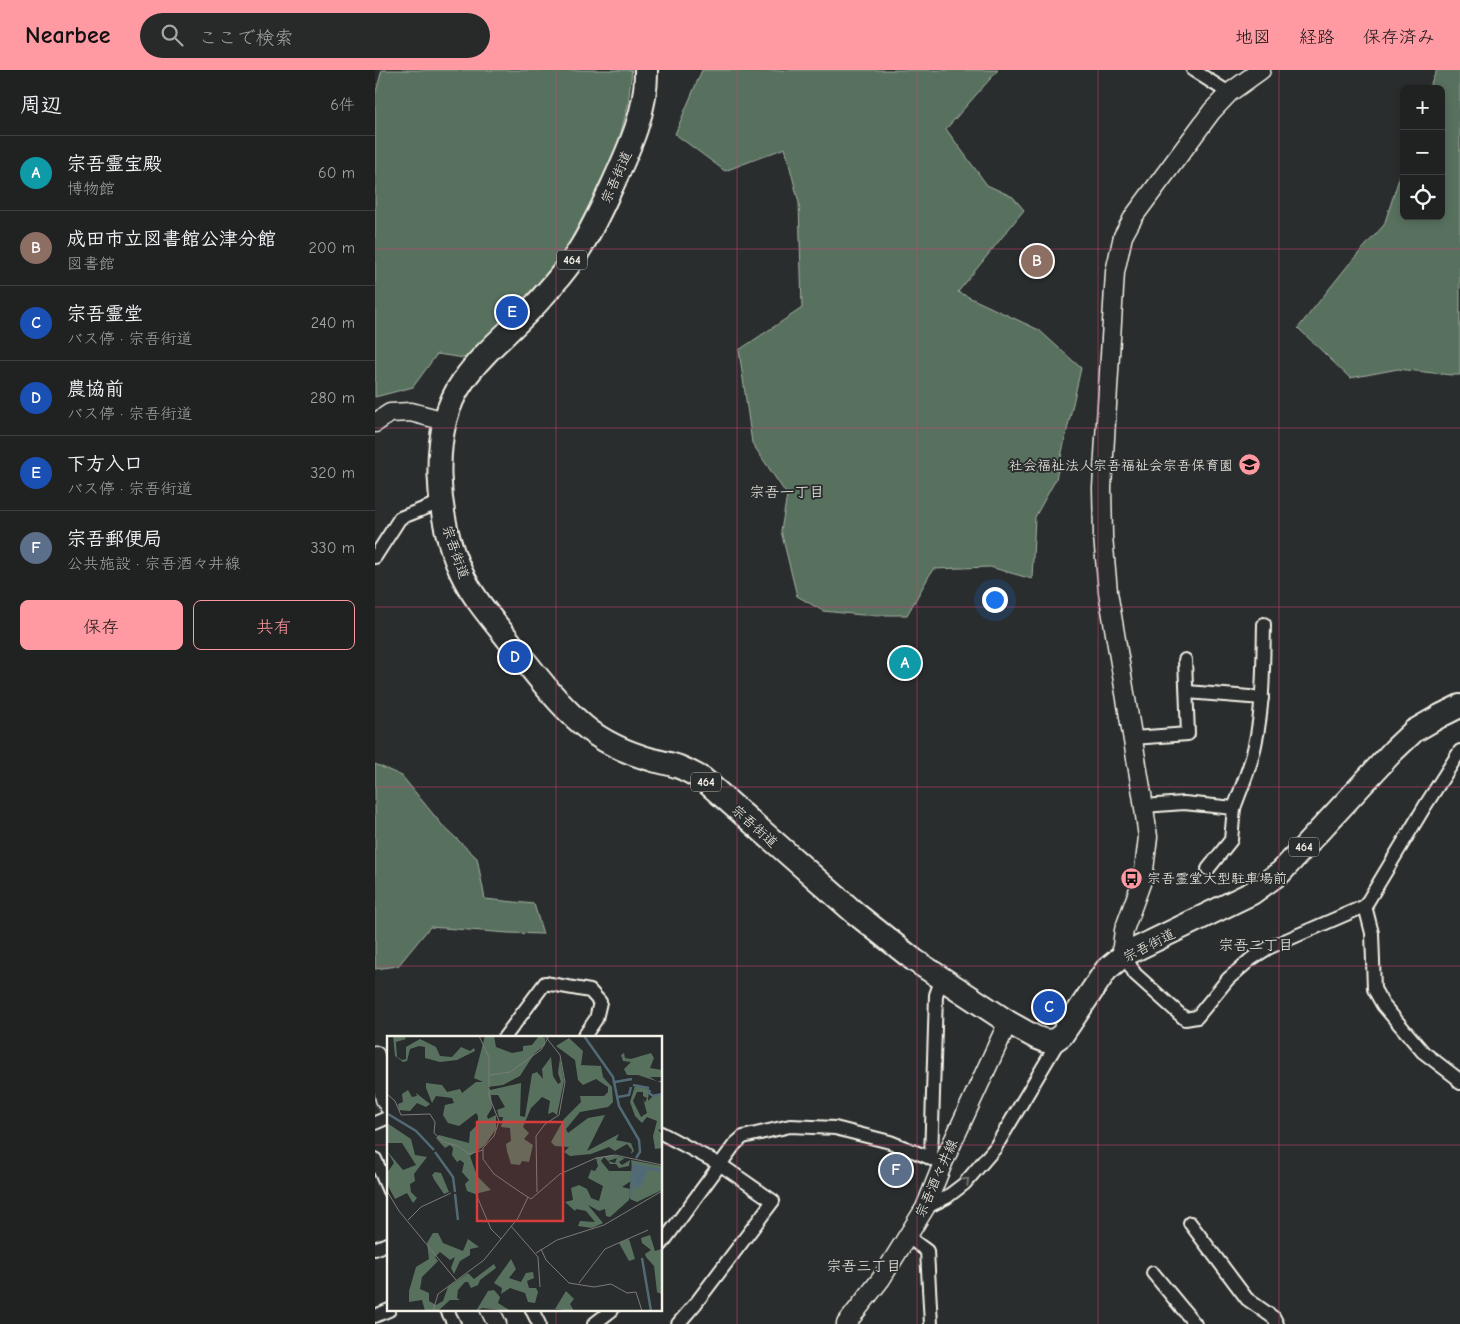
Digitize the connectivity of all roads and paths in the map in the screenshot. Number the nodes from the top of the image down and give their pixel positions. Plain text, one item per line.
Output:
1 (646, 70) edge
2 (1193, 70) edge
3 (1261, 70) edge
4 (1229, 93) junction
5 (445, 421) junction
6 (375, 423) edge
7 (441, 502) junction
8 (375, 557) edge
9 (1265, 624) dead end
10 (1185, 660) dead end
11 (1187, 692) junction
12 (1262, 698) junction
13 (1460, 706) edge
14 (1133, 738) junction
15 (1460, 751) edge
16 (1144, 806) junction
17 (1234, 808) junction
18 (1208, 869) dead end
19 (1365, 906) junction
20 (1125, 955) junction
21 (941, 978) junction
22 (1008, 1022) junction
23 (1062, 1035) junction
24 (505, 1036) edge
25 (584, 1036) edge
26 (375, 1055) edge
27 (1460, 1083) edge
28 (387, 1102) edge
29 (387, 1119) edge
30 (375, 1124) edge
31 (663, 1136) edge
32 (375, 1160) edge
33 (937, 1161) junction
34 (721, 1165) junction
35 (383, 1187) edge
36 (925, 1208) junction
37 (1190, 1223) dead end
38 (908, 1237) junction
39 (663, 1242) edge
40 (387, 1244) edge
41 (375, 1249) edge
42 (1153, 1272) dead end
43 (387, 1311) edge
44 (448, 1312) edge
45 (533, 1312) edge
46 (609, 1312) edge
47 (375, 1316) edge
48 (454, 1324) edge
49 (539, 1324) edge
50 (594, 1324) edge
51 (678, 1324) edge
52 (846, 1324) edge
53 (931, 1324) edge
54 (1195, 1324) edge
55 (1277, 1324) edge

1 - 5 highway, 宗吾街道 / 464
2 - 4 street
3 - 4 street
4 - 14 street
5 - 6 street
5 - 7 highway, 宗吾街道 / 464
7 - 8 street
7 - 21 highway, 宗吾街道 / 464
9 - 12 street
10 - 11 street
11 - 12 street
11 - 14 street
12 - 17 street
13 - 20 highway, 宗吾街道 / 464
14 - 16 street
15 - 19 street
16 - 17 street
16 - 20 street
17 - 18 street
19 - 20 street
19 - 27 street
20 - 23 highway, 宗吾街道 / 464
21 - 22 highway, 宗吾街道 / 464
21 - 33 street
22 - 23 highway, 宗吾街道 / 464
22 - 33 street, 宗吾酒々井線
36 -> 23 street
24 - 25 street
26 - 28 street
29 - 30 street
31 - 34 street
32 - 35 street
33 - 34 street
33 - 36 street, 宗吾酒々井線
34 - 39 street
34 - 51 street
36 - 38 street, 宗吾酒々井線
37 - 55 street
38 - 52 street, 宗吾酒々井線
38 - 53 street
40 - 41 street
42 - 54 street
43 - 47 street
44 - 48 street
45 - 49 street
46 - 50 street

